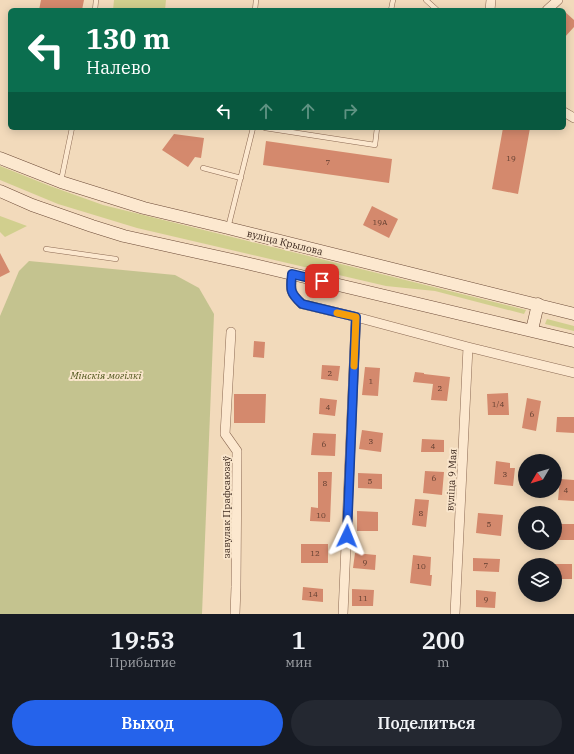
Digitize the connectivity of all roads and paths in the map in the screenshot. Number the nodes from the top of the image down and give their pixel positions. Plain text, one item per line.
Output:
1 (426, 0) edge
2 (558, 0) edge
3 (435, 8) edge
4 (549, 8) edge
5 (72, 130) edge
6 (253, 130) edge
7 (278, 130) edge
8 (377, 130) edge
9 (0, 158) edge
10 (203, 168) dead end
11 (241, 178) junction
12 (60, 182) junction
13 (0, 191) edge
14 (228, 228) junction
15 (46, 249) dead end
16 (116, 259) dead end
17 (292, 274) junction
18 (538, 304) junction
19 (574, 314) edge
20 (356, 317) junction
21 (532, 330) junction
22 (231, 332) dead end
23 (574, 341) edge
24 (468, 347) junction
25 (574, 373) edge
26 (235, 614) edge
27 (343, 614) edge
28 (455, 614) edge

1 - 3 lane
2 - 4 street
5 - 12 lane
6 - 11 lane
7 - 8 lane
9 - 12 main road, вуліца Крылова
10 - 11 lane
11 - 14 lane
12 - 14 main road, вуліца Крылова
13 - 17 main road
14 - 18 main road, вуліца Крылова
15 - 16 lane
17 - 20 street
17 - 21 main road
18 - 19 main road, вуліца Крылова
18 - 21 main road
20 - 24 street
20 - 27 street
21 - 23 main road
22 - 26 street, завулак Прафсаюзаў
24 - 25 street
24 - 28 street, вуліца 9 Мая

